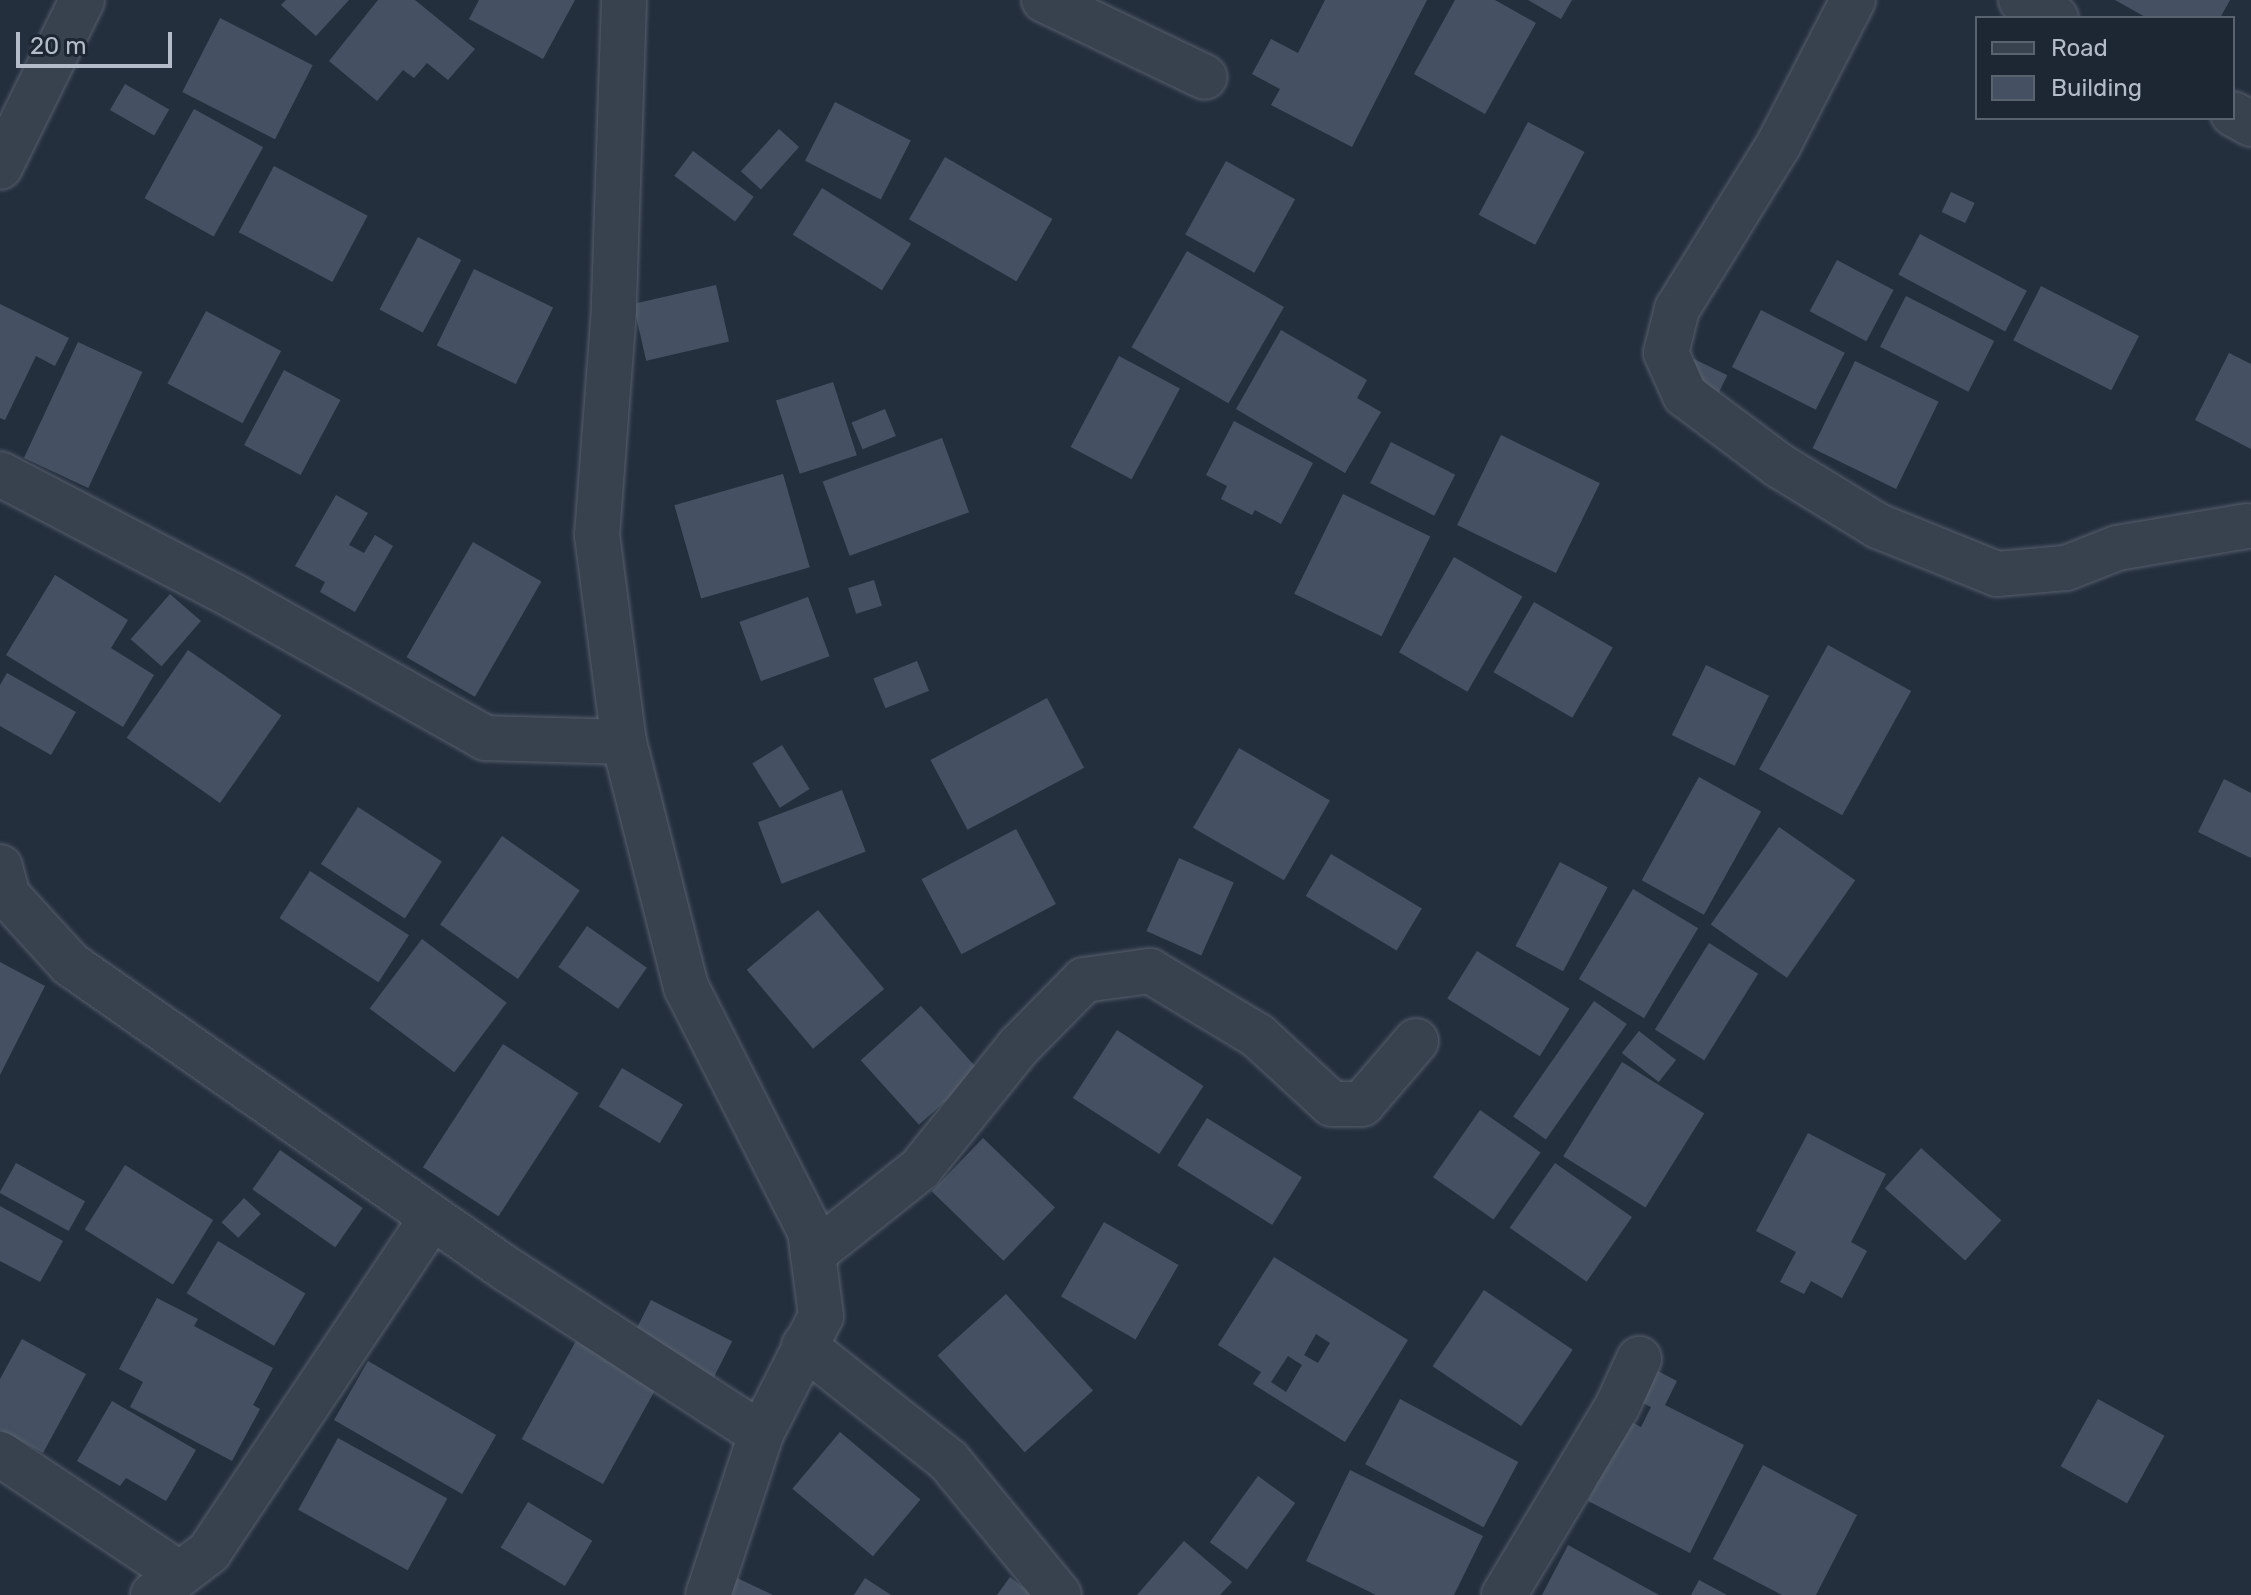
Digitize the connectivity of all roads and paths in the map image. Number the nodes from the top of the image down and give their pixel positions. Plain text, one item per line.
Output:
1 (82, 0) edge
2 (624, 0) edge
3 (1044, 0) edge
4 (1853, 0) edge
5 (2021, 0) edge
6 (2052, 16) edge
7 (1205, 77) dead end
8 (0, 167) edge
9 (0, 474) edge
10 (2247, 526) dead end
11 (624, 742) junction
12 (0, 867) edge
13 (1416, 1041) dead end
14 (432, 1217) junction
15 (813, 1254) junction
16 (804, 1346) junction
17 (1639, 1359) dead end
18 (761, 1434) junction
19 (0, 1454) edge
20 (166, 1584) edge
21 (708, 1595) edge
22 (1059, 1595) edge
23 (1504, 1595) edge

1 - 8 street
2 - 11 street
3 - 7 street
4 - 10 street
5 - 6 street
9 - 11 street
11 - 15 street
12 - 14 street
13 - 15 street
14 - 18 street
14 - 20 street
15 - 16 street
16 - 18 street
16 - 22 street
17 - 23 street
18 - 21 street
19 - 20 street

